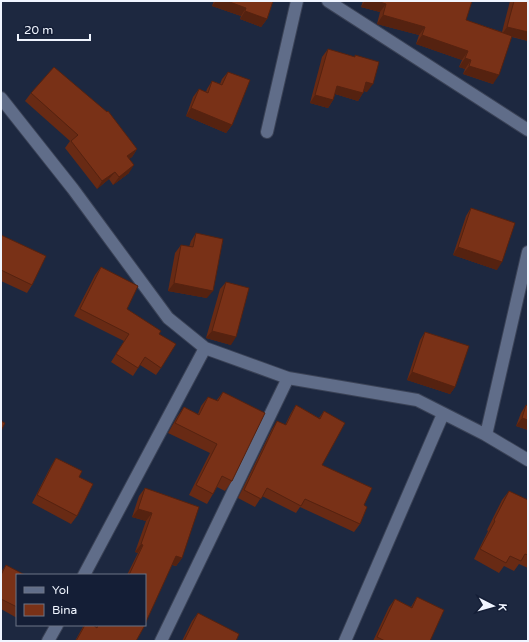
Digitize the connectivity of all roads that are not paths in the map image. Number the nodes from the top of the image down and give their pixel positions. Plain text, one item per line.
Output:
1 (297, 1) edge
2 (328, 1) edge
3 (1, 98) edge
4 (528, 130) edge
5 (267, 132) dead end
6 (528, 252) edge
7 (205, 348) junction
8 (288, 378) junction
9 (443, 414) junction
10 (486, 435) junction
11 (528, 460) edge
12 (85, 574) edge
13 (56, 626) edge
14 (48, 641) edge
15 (161, 641) edge
16 (345, 641) edge

1 - 5 street
2 - 4 street
3 - 7 street
6 - 10 street
7 - 8 street
7 - 12 street
8 - 9 street
8 - 15 street
9 - 10 street
9 - 16 street
10 - 11 street
13 - 14 street

